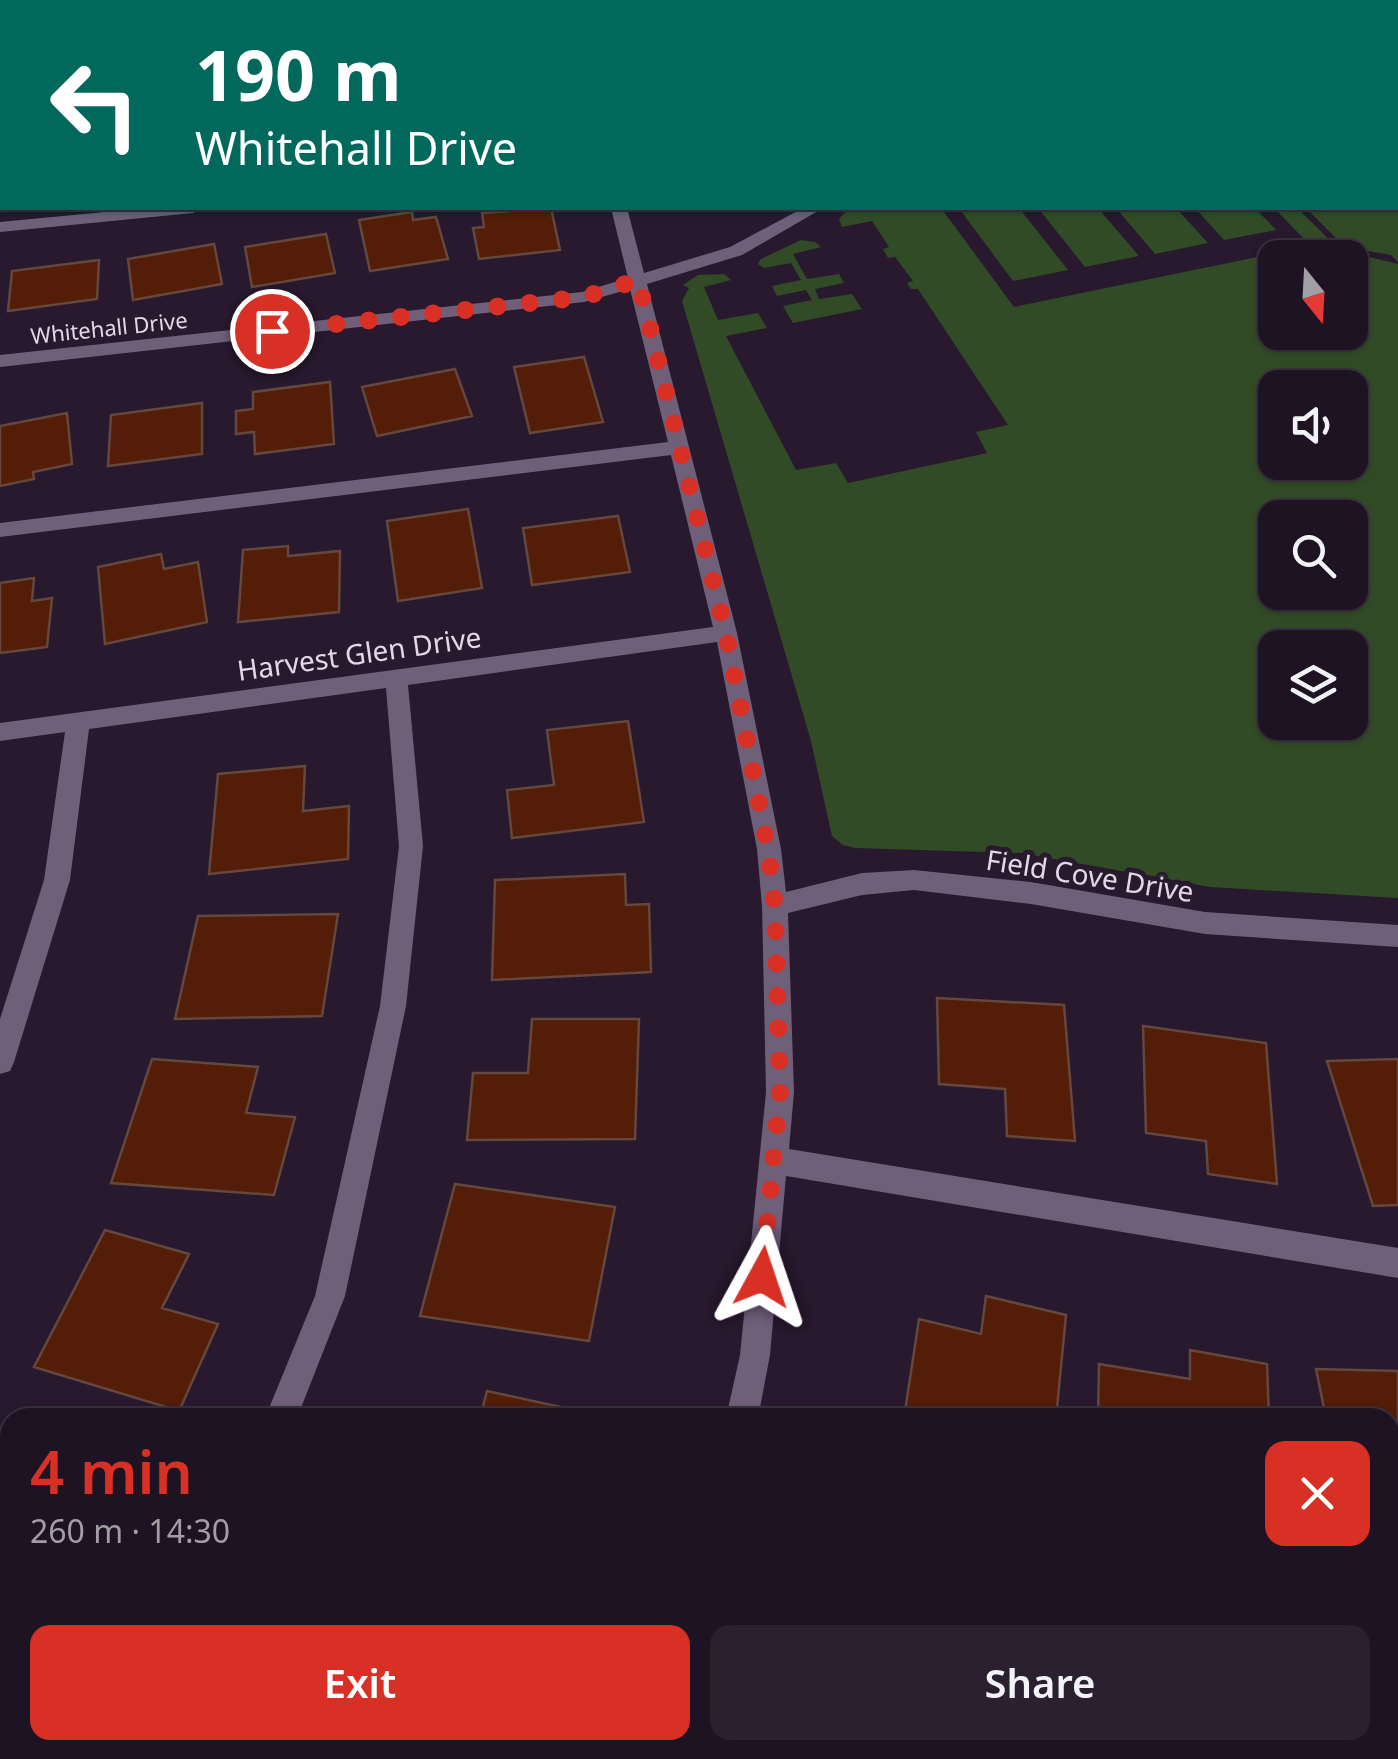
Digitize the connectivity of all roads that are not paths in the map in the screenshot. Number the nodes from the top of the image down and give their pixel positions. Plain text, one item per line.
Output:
1 (173, 210) edge
2 (620, 210) edge
3 (811, 210) edge
4 (0, 227) edge
5 (638, 280) junction
6 (0, 362) edge
7 (680, 447) junction
8 (0, 530) edge
9 (726, 633) junction
10 (396, 678) junction
11 (78, 722) junction
12 (0, 732) edge
13 (775, 906) junction
14 (1398, 936) edge
15 (0, 1062) edge
16 (774, 1160) junction
17 (1398, 1264) edge
18 (285, 1408) edge
19 (744, 1408) edge

1 - 4 street
2 - 5 street
3 - 5 street, Whitehall Drive
5 - 6 street, Whitehall Drive
5 - 7 street
7 - 8 street
7 - 9 street
9 - 10 street, Harvest Glen Drive
9 - 13 street
10 - 11 street, Harvest Glen Drive
10 - 18 street
11 - 12 street, Harvest Glen Drive
11 - 15 street
13 - 14 street, Field Cove Drive
13 - 16 street
16 - 17 street
16 - 19 street

